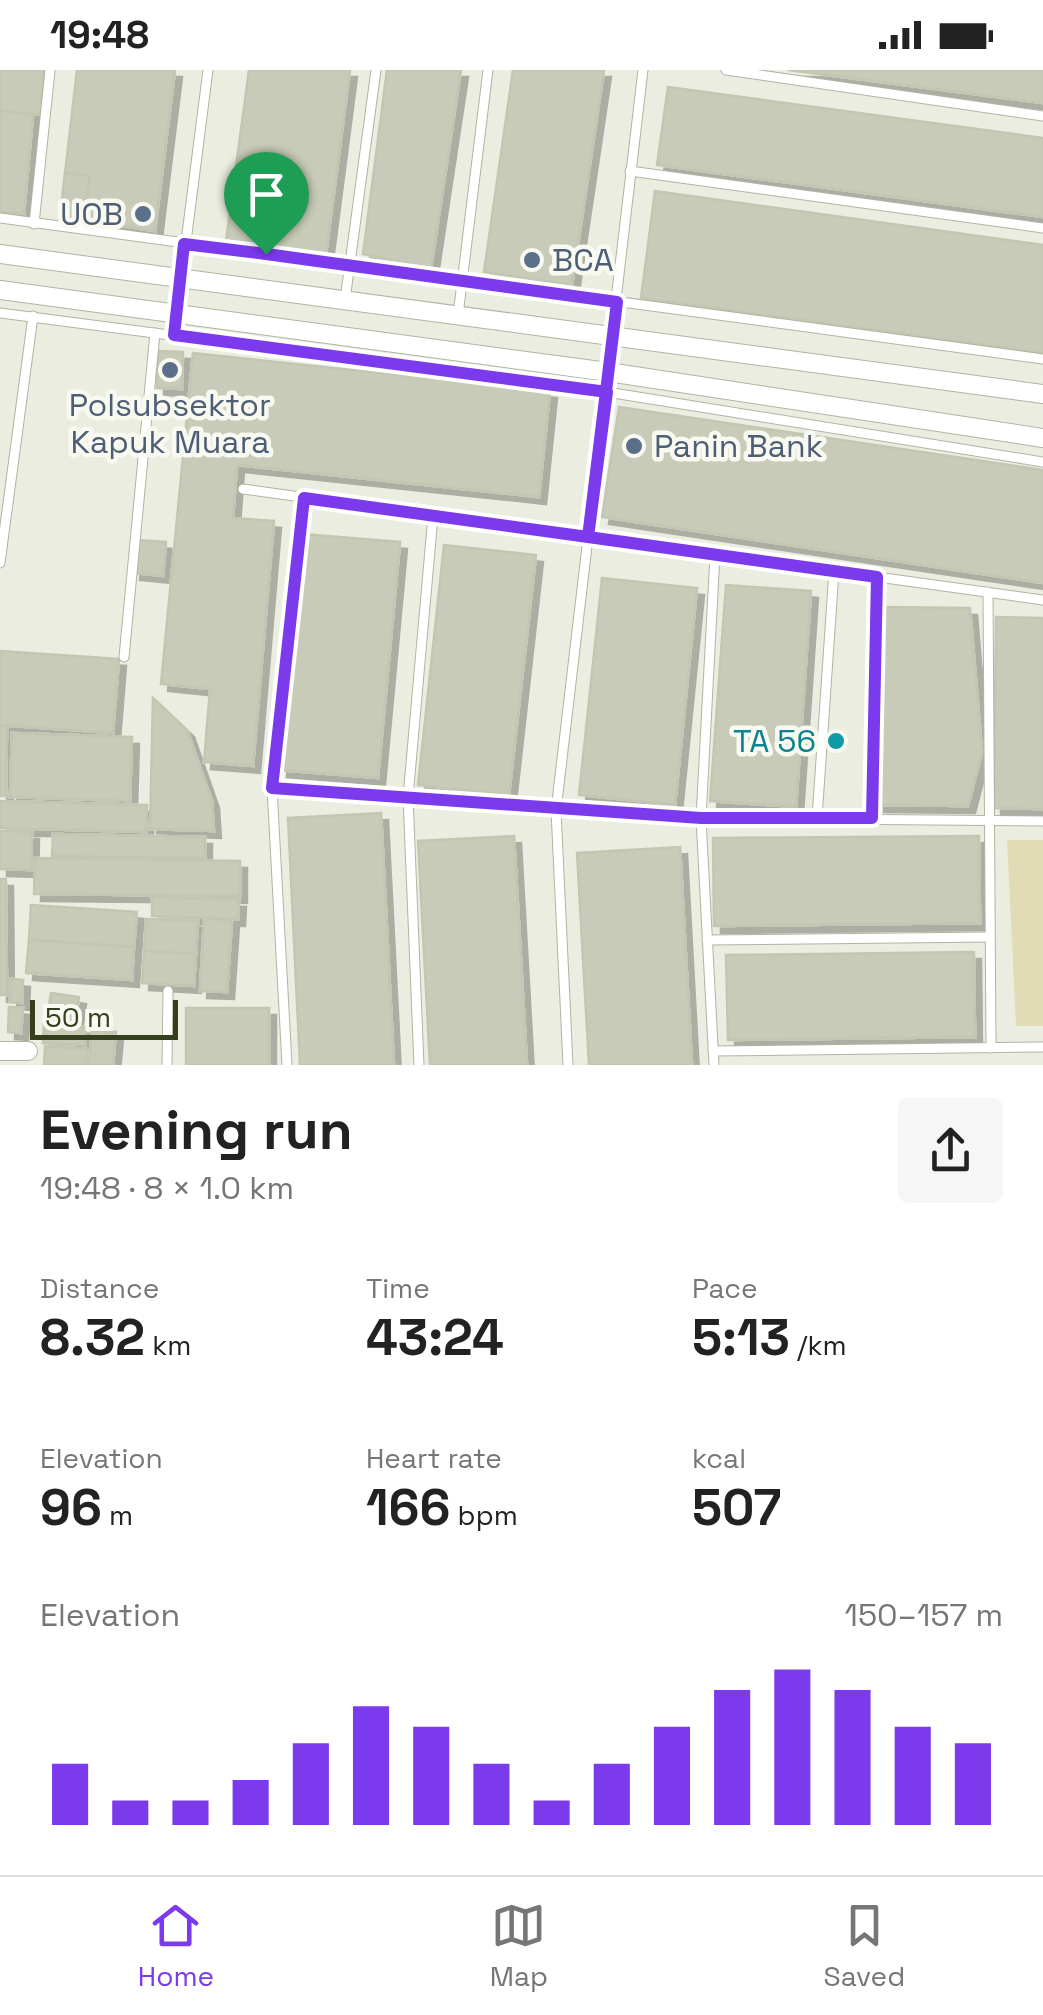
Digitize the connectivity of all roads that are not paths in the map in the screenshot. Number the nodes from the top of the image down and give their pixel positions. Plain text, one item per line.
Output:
1 (50, 70) edge
2 (208, 70) edge
3 (376, 70) edge
4 (488, 70) edge
5 (643, 70) edge
6 (726, 70) edge
7 (1043, 116) edge
8 (630, 171) junction
9 (0, 218) edge
10 (34, 224) junction
11 (1043, 228) edge
12 (184, 244) junction
13 (0, 254) edge
14 (349, 264) junction
15 (180, 280) junction
16 (461, 280) junction
17 (0, 290) edge
18 (345, 301) junction
19 (617, 302) junction
20 (0, 313) edge
21 (33, 316) junction
22 (176, 316) junction
23 (458, 317) junction
24 (155, 333) junction
25 (174, 335) junction
26 (613, 337) junction
27 (1043, 359) edge
28 (608, 372) junction
29 (607, 392) junction
30 (1043, 394) edge
31 (1043, 438) edge
32 (1043, 462) edge
33 (243, 490) dead end
34 (304, 498) junction
35 (433, 516) junction
36 (588, 537) junction
37 (715, 554) junction
38 (0, 563) edge
39 (834, 571) junction
40 (877, 577) junction
41 (988, 592) junction
42 (1043, 600) edge
43 (124, 657) dead end
44 (272, 788) junction
45 (408, 797) junction
46 (556, 810) junction
47 (701, 818) junction
48 (818, 818) junction
49 (872, 818) junction
50 (989, 821) junction
51 (1043, 821) edge
52 (990, 937) junction
53 (707, 940) junction
54 (168, 992) dead end
55 (1043, 1047) edge
56 (991, 1048) junction
57 (0, 1051) edge
58 (28, 1051) dead end
59 (713, 1051) junction
60 (167, 1065) edge
61 (287, 1065) edge
62 (419, 1065) edge
63 (568, 1065) edge
64 (714, 1065) edge

1 - 10 lane
2 - 12 lane
3 - 14 lane
4 - 16 lane
5 - 8 lane
6 - 7 lane
8 - 11 lane
8 - 19 lane
9 - 10 lane
10 - 12 lane
12 - 14 lane
12 - 15 lane
13 - 15 street
14 - 16 lane
14 - 18 lane
15 - 18 street
15 - 22 lane
16 - 19 lane
16 - 23 lane
17 - 22 street
18 - 23 street
19 - 26 lane
19 - 27 lane
20 - 21 lane
21 - 24 lane
21 - 38 lane
22 - 25 lane
22 - 28 street
23 - 26 street
24 - 25 lane
24 - 43 lane
25 - 29 lane
26 - 28 lane
26 - 30 street
28 - 29 lane
28 - 31 street
29 - 32 lane
29 - 36 lane
33 - 34 lane
34 - 35 lane
34 - 44 lane
35 - 36 lane
35 - 45 lane
36 - 37 lane
36 - 46 lane
37 - 39 lane
37 - 47 lane
39 - 40 lane
39 - 48 lane
40 - 41 lane
40 - 49 lane
41 - 42 lane
41 - 50 lane
44 - 45 lane
44 - 61 lane
45 - 46 lane
45 - 62 lane
46 - 47 lane
46 - 63 lane
47 - 48 lane
47 - 53 lane
48 - 49 lane
49 - 50 lane
50 - 51 lane
50 - 52 lane
52 - 53 lane
52 - 56 lane
53 - 59 lane
54 - 60 lane
55 - 56 lane
56 - 59 lane
57 - 58 street
59 - 64 lane

